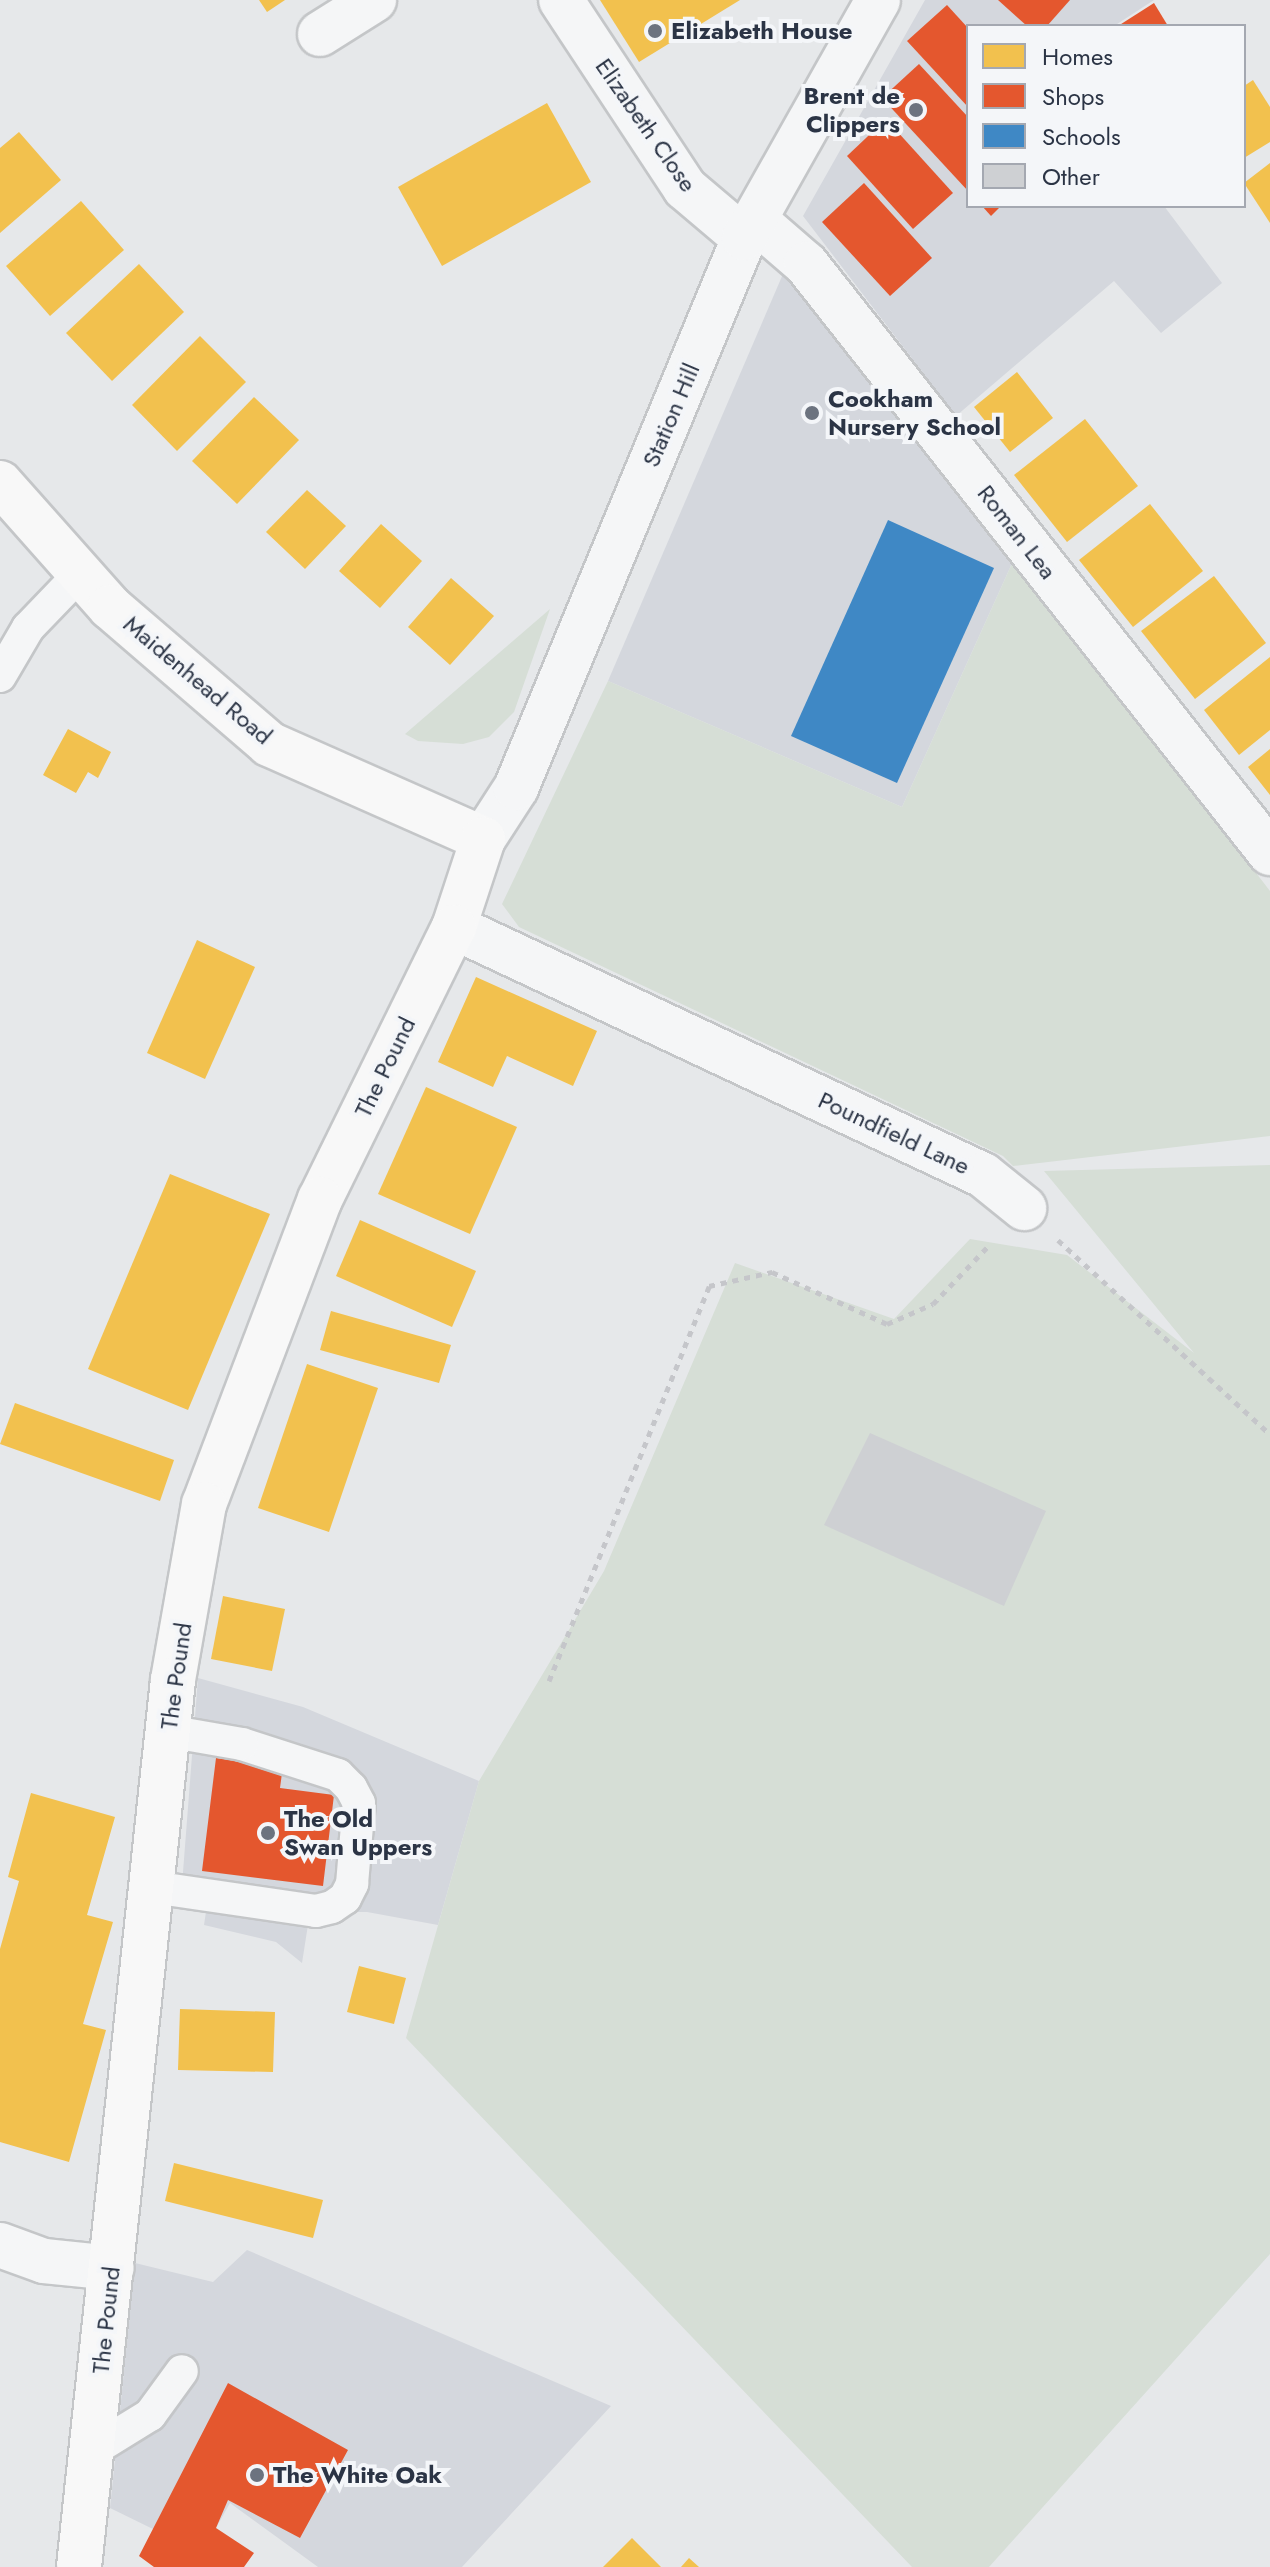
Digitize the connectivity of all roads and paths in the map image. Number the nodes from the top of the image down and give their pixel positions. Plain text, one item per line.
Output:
1 (374, 0) edge
2 (561, 0) edge
3 (878, 0) edge
4 (320, 34) dead end
5 (750, 229) junction
6 (0, 483) edge
7 (79, 575) junction
8 (0, 676) edge
9 (483, 839) junction
10 (1270, 853) edge
11 (454, 927) junction
12 (1024, 1208) junction
13 (1270, 1434) edge
14 (549, 1681) dead end
15 (167, 1731) junction
16 (152, 1887) junction
17 (0, 2245) edge
18 (112, 2268) junction
19 (182, 2371) dead end
20 (93, 2450) junction
21 (79, 2567) edge

1 - 4 street
2 - 5 street, Elizabeth Close
3 - 5 street, Station Hill
5 - 9 street, Station Hill
5 - 10 street, Roman Lea
6 - 7 main road, Maidenhead Road
7 - 8 lane
7 - 9 main road, Maidenhead Road
9 - 11 main road, The Pound
11 - 12 street, Poundfield Lane
11 - 15 main road, The Pound
12 - 13 path
12 - 14 path
15 - 16 main road, The Pound
15 - 16 lane
16 - 18 main road, The Pound
17 - 18 street
18 - 20 main road, The Pound
19 - 20 lane
20 - 21 main road, The Pound

